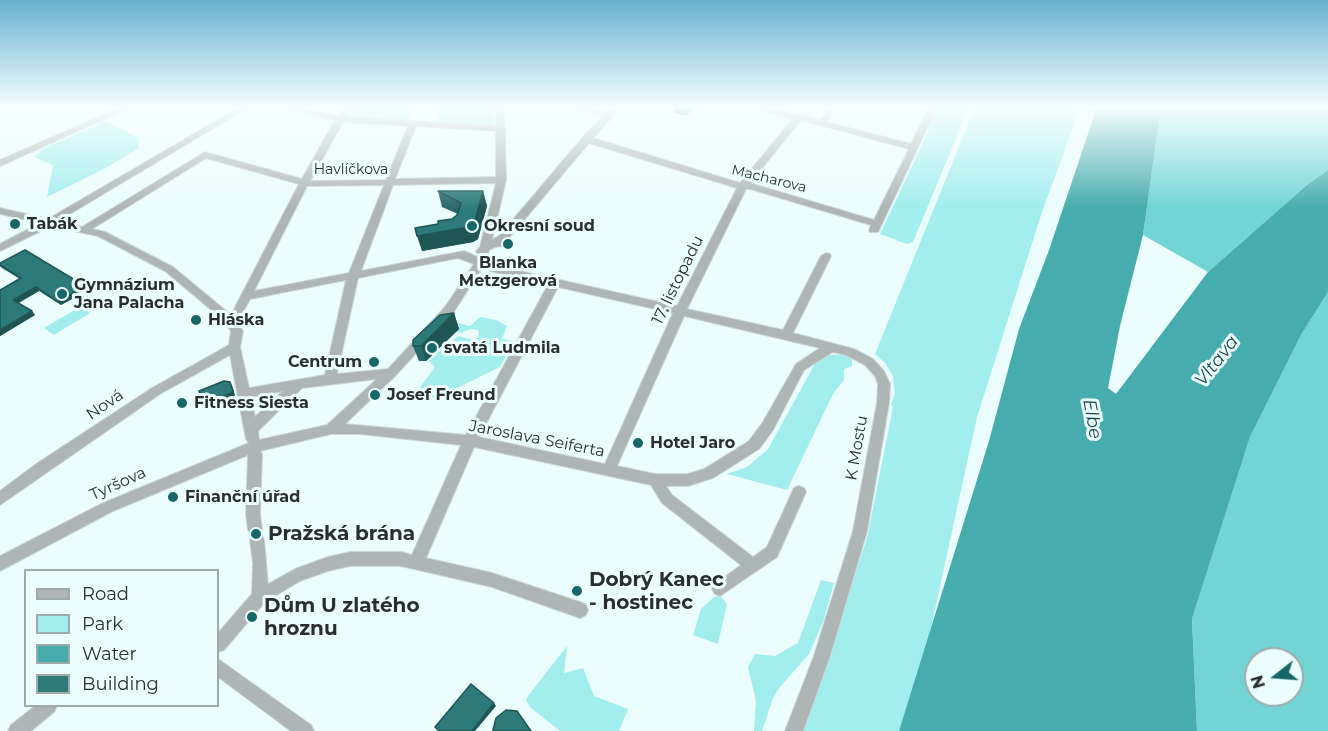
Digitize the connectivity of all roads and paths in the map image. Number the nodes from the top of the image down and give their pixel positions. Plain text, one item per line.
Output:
1 (51, 141) edge
2 (187, 141) edge
3 (328, 141) edge
4 (406, 141) edge
5 (502, 141) edge
6 (584, 141) edge
7 (593, 141) edge
8 (779, 141) edge
9 (891, 141) edge
10 (916, 141) edge
11 (913, 147) junction
12 (0, 164) edge
13 (501, 180) junction
14 (304, 183) junction
15 (389, 183) junction
16 (742, 187) junction
17 (0, 211) edge
18 (50, 222) junction
19 (489, 228) junction
20 (86, 229) junction
21 (506, 234) junction
22 (0, 248) edge
23 (486, 249) junction
24 (458, 255) junction
25 (826, 256) dead end
26 (477, 267) junction
27 (353, 276) junction
28 (555, 282) junction
29 (247, 296) junction
30 (680, 311) junction
31 (232, 323) junction
32 (786, 335) junction
33 (234, 347) junction
34 (830, 348) junction
35 (391, 373) junction
36 (330, 379) junction
37 (299, 384) junction
38 (245, 393) junction
39 (331, 429) junction
40 (470, 441) junction
41 (254, 442) junction
42 (609, 470) junction
43 (655, 480) junction
44 (799, 492) dead end
45 (0, 499) edge
46 (417, 561) junction
47 (0, 564) edge
48 (751, 564) junction
49 (720, 589) dead end
50 (260, 597) junction
51 (580, 610) dead end
52 (219, 643) edge
53 (219, 668) edge
54 (46, 707) edge
55 (17, 731) edge
56 (305, 731) edge
57 (794, 731) edge

1 - 12 street
2 - 18 street
3 - 14 street
4 - 15 street
5 - 13 street
6 - 21 street
7 - 16 street, Macharova
8 - 16 street, 17. listopadu
9 - 11 street
10 - 11 street
11 - 16 street, Macharova
13 - 15 street, Havlíčkova
13 - 19 street
14 - 15 street, Havlíčkova
14 - 20 street, Havlíčkova
14 - 29 street
15 - 27 street
16 - 30 street, 17. listopadu
17 - 18 street
18 - 20 street
18 - 22 street
19 - 21 street
19 - 23 street
20 - 31 street
21 - 23 street
21 - 26 street
23 - 24 street
23 - 26 street
24 - 26 street, K Mostu
24 - 27 street
25 - 32 street
26 - 28 street, K Mostu
26 - 35 street
27 - 29 street
27 - 36 street
28 - 30 street, K Mostu
28 - 40 street
29 - 31 street
30 - 32 street, K Mostu
30 - 42 street, 17. listopadu
31 - 33 street
32 - 34 street, K Mostu
33 - 38 street
33 - 45 street, Nová
34 - 43 street, Jaroslava Seiferta
34 - 57 street, K Mostu
35 - 36 street
35 - 39 street
36 - 37 street
37 - 38 street
37 - 41 street
38 - 41 street
39 - 40 street, Jaroslava Seiferta
39 - 41 street, Jaroslava Seiferta
40 - 42 street, Jaroslava Seiferta
40 - 46 street
41 - 47 street, Tyršova
41 - 50 street
42 - 43 street, Jaroslava Seiferta
43 - 48 street
44 - 48 street
46 - 50 street
46 - 51 street
48 - 49 street
50 - 52 street
53 - 56 street
54 - 55 street

